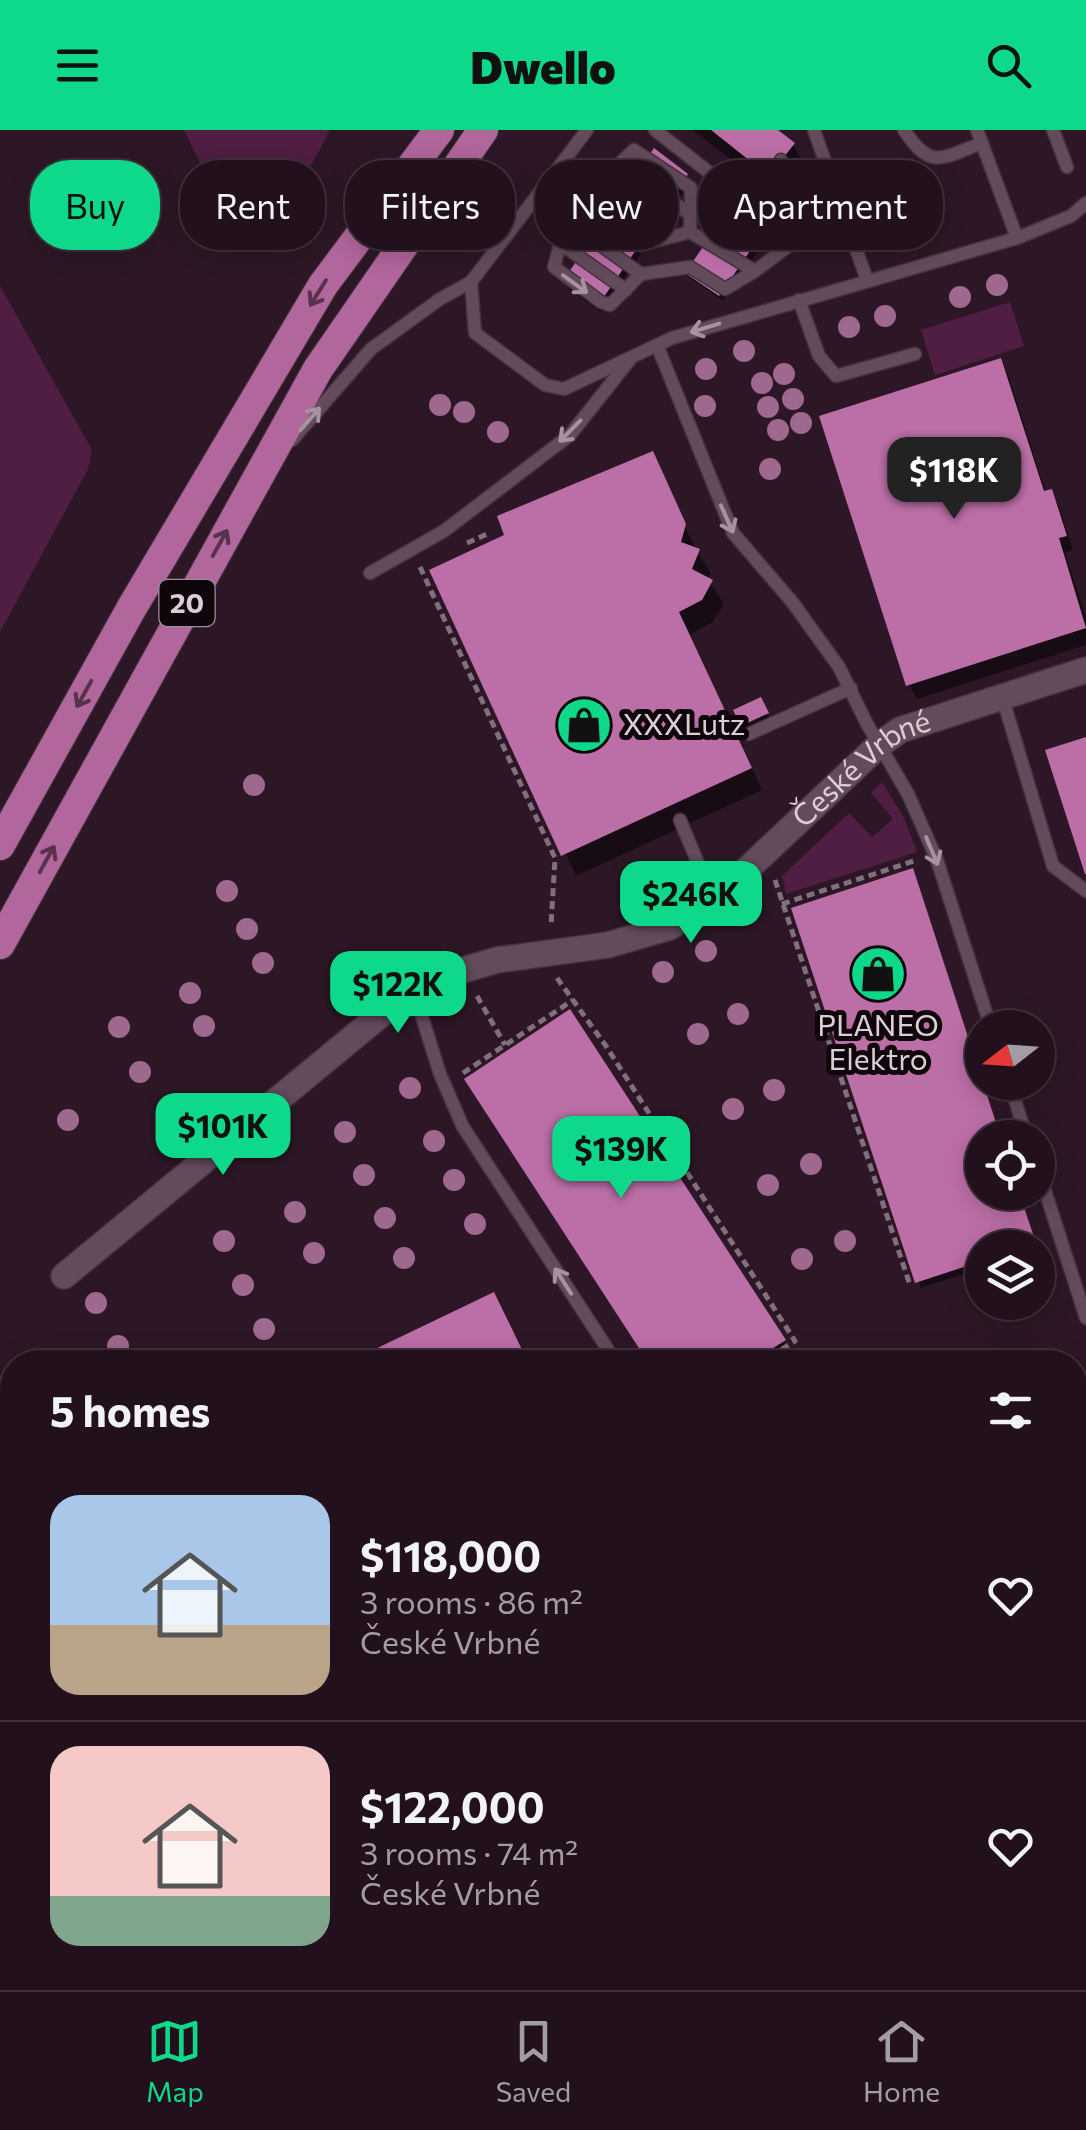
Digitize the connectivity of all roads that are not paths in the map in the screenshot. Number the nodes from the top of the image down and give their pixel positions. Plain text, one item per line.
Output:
1 (438, 130) edge
2 (483, 130) edge
3 (587, 130) edge
4 (655, 130) edge
5 (814, 130) edge
6 (904, 130) edge
7 (1053, 130) edge
8 (979, 136) edge
9 (564, 160) edge
10 (624, 160) edge
11 (652, 160) edge
12 (825, 160) edge
13 (698, 164) edge
14 (1067, 167) dead end
15 (678, 179) edge
16 (535, 199) edge
17 (1086, 203) edge
18 (678, 206) edge
19 (690, 214) junction
20 (1071, 216) junction
21 (1086, 219) edge
22 (690, 232) junction
23 (678, 235) edge
24 (1017, 238) junction
25 (559, 250) edge
26 (569, 250) edge
27 (607, 250) edge
28 (784, 250) edge
29 (857, 250) edge
30 (756, 271) junction
31 (640, 274) junction
32 (867, 280) junction
33 (471, 282) junction
34 (626, 290) junction
35 (798, 300) junction
36 (657, 345) junction
37 (916, 354) dead end
38 (632, 356) junction
39 (247, 494) junction
40 (370, 572) dead end
41 (1086, 670) edge
42 (851, 688) junction
43 (1002, 696) junction
44 (749, 734) dead end
45 (879, 745) junction
46 (680, 820) dead end
47 (0, 845) edge
48 (1086, 891) edge
49 (720, 894) junction
50 (0, 944) edge
51 (414, 988) junction
52 (985, 1010) edge
53 (1051, 1210) edge
54 (64, 1276) dead end
55 (1086, 1318) edge
56 (608, 1350) edge

1 -> 47 main road, 20
2 - 39 main road, 20
3 - 9 lane
4 - 13 lane
5 - 12 lane
6 - 8 lane
7 - 14 lane
8 - 24 lane
10 - 11 lane
15 - 19 lane
16 - 33 lane
17 - 20 lane
18 - 19 lane
19 - 22 lane
20 - 21 lane
20 - 24 lane
22 - 23 lane
22 - 30 lane
24 - 32 lane
25 -> 34 lane
26 - 34 lane
27 - 31 lane
28 - 30 lane
29 - 32 lane
30 - 31 lane
31 - 34 lane
32 - 35 lane
33 - 38 lane
39 -> 33 lane
35 -> 36 lane
35 - 37 lane
36 - 38 lane
36 -> 42 lane
38 -> 40 lane
50 -> 39 main road, 20
41 - 43 street, České Vrbné
42 - 44 lane
42 - 45 lane
43 - 45 street, České Vrbné
43 - 48 lane
45 - 49 street, České Vrbné
45 -> 52 lane
46 - 49 lane
49 - 51 street, České Vrbné
51 - 54 street, České Vrbné
56 -> 51 lane
53 - 55 lane

